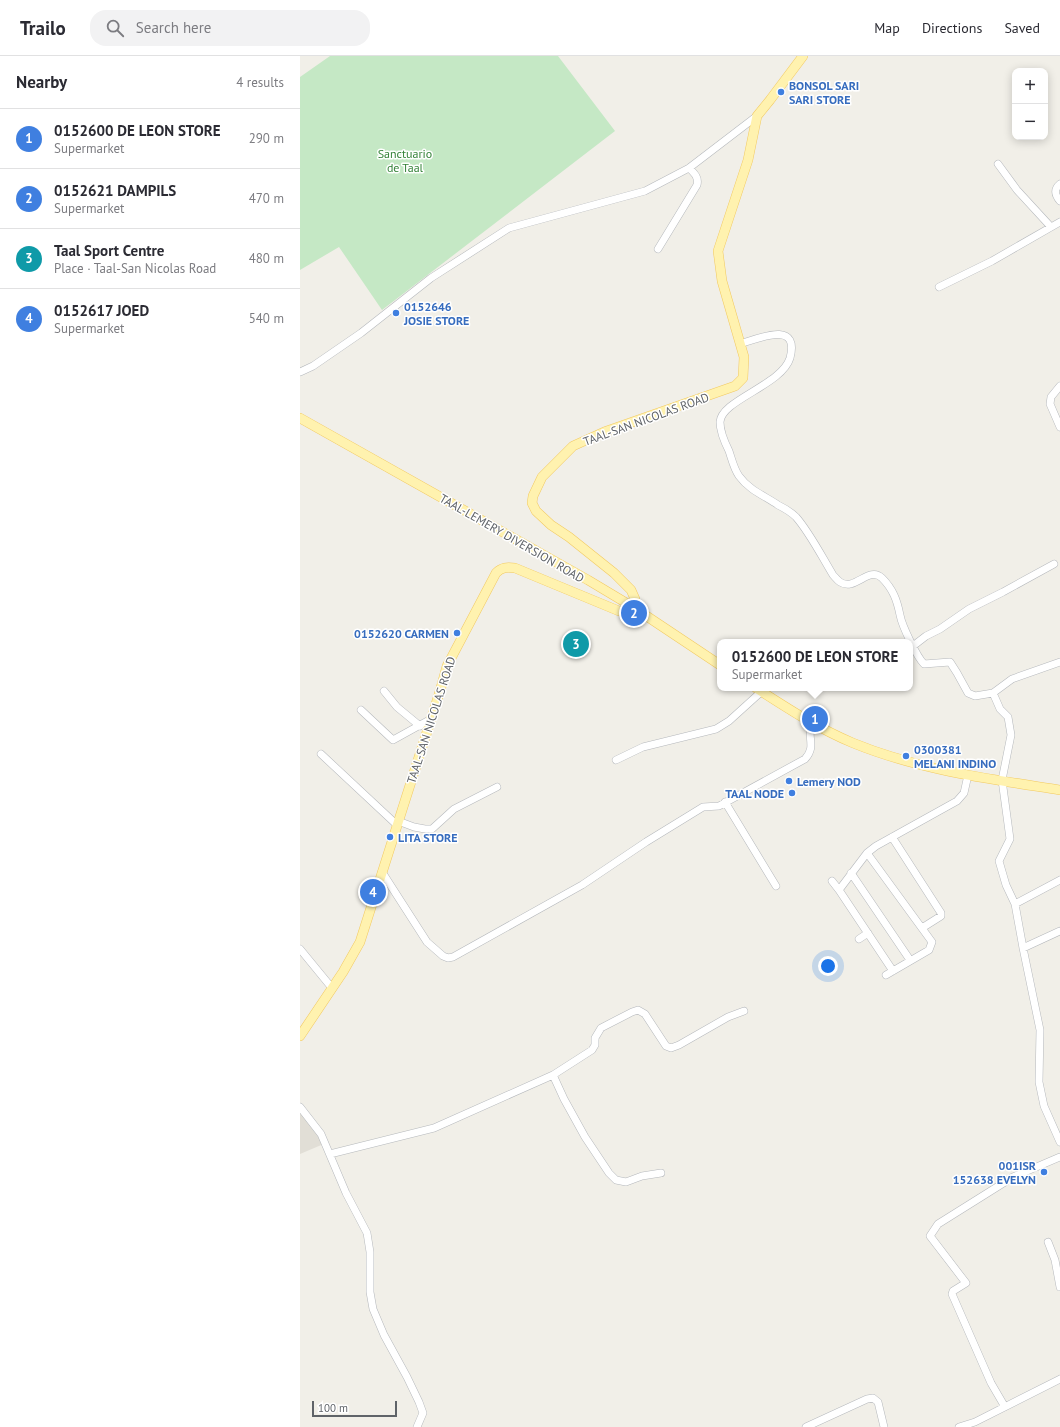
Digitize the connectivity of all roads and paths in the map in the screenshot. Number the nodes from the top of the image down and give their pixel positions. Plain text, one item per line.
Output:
1 (803, 56) edge
2 (756, 116) junction
3 (998, 164) dead end
4 (689, 168) junction
5 (1060, 184) edge
6 (1060, 201) edge
7 (1060, 222) edge
8 (1051, 227) junction
9 (658, 249) dead end
10 (939, 286) dead end
11 (740, 344) junction
12 (300, 372) edge
13 (1060, 386) edge
14 (300, 418) edge
15 (1060, 427) edge
16 (1054, 564) dead end
17 (633, 607) junction
18 (910, 639) edge
19 (913, 646) joint
20 (1060, 662) edge
21 (717, 663) edge
22 (384, 691) dead end
23 (758, 691) edge
24 (761, 691) edge
25 (993, 692) junction
26 (361, 710) dead end
27 (431, 720) junction
28 (812, 723) junction
29 (420, 726) junction
30 (322, 754) dead end
31 (616, 760) dead end
32 (968, 775) junction
33 (1002, 780) junction
34 (497, 787) dead end
35 (1060, 790) edge
36 (725, 802) junction
37 (398, 823) junction
38 (892, 837) junction
39 (867, 853) junction
40 (382, 872) junction
41 (851, 873) junction
42 (1060, 880) edge
43 (832, 881) dead end
44 (776, 886) dead end
45 (839, 890) junction
46 (1015, 904) junction
47 (922, 928) junction
48 (1060, 931) edge
49 (868, 933) junction
50 (859, 939) dead end
51 (1022, 948) junction
52 (300, 950) edge
53 (910, 960) junction
54 (893, 970) junction
55 (886, 975) dead end
56 (332, 988) junction
57 (744, 1011) dead end
58 (300, 1036) edge
59 (553, 1075) junction
60 (300, 1107) edge
61 (1060, 1142) edge
62 (330, 1154) junction
63 (1060, 1157) edge
64 (660, 1172) dead end
65 (1048, 1242) dead end
66 (1060, 1287) edge
67 (1060, 1379) edge
68 (1005, 1407) junction
69 (417, 1427) edge
70 (806, 1427) edge
71 (884, 1427) edge
72 (959, 1427) edge

1 - 2 main road
2 - 4 street
2 - 11 main road, TAAL-SAN NICOLAS ROAD
3 - 8 street
4 - 9 street
4 - 12 street
5 - 6 street
7 - 8 street
8 - 10 street
11 - 17 main road, TAAL-SAN NICOLAS ROAD
11 - 18 street
13 - 15 street
14 - 17 main road, TAAL-LEMERY DIVERSION ROAD
16 - 19 street
17 - 21 main road, TAAL-LEMERY DIVERSION ROAD
17 - 27 main road, TAAL-SAN NICOLAS ROAD
19 - 25 street
20 - 25 street
22 - 29 street
23 - 31 street
24 - 28 main road
25 - 33 street
26 - 29 street
27 - 29 street
27 - 37 main road, TAAL-SAN NICOLAS ROAD
28 - 32 main road
28 - 36 street
30 - 37 street
32 - 33 main road
32 - 38 street
33 - 35 main road
33 - 46 street
34 - 37 street
36 - 40 street
36 - 44 street
37 - 40 main road, TAAL-SAN NICOLAS ROAD
38 - 39 street
38 - 47 street
39 - 41 street
39 - 47 street
40 - 56 main road, TAAL-SAN NICOLAS ROAD
41 - 45 street
41 - 53 street
42 - 46 street
43 - 45 street
45 - 49 street
46 - 51 street
47 - 53 street
48 - 51 street
49 - 50 street
49 - 54 street
51 - 61 street
52 - 56 street
53 - 54 street
54 - 55 street
56 - 58 main road, TAAL-SAN NICOLAS ROAD
57 - 59 street
59 - 62 street
59 - 64 street
60 - 62 street
62 - 69 street
63 - 68 street
65 - 66 street
67 - 68 street
68 - 72 street
70 - 71 street

